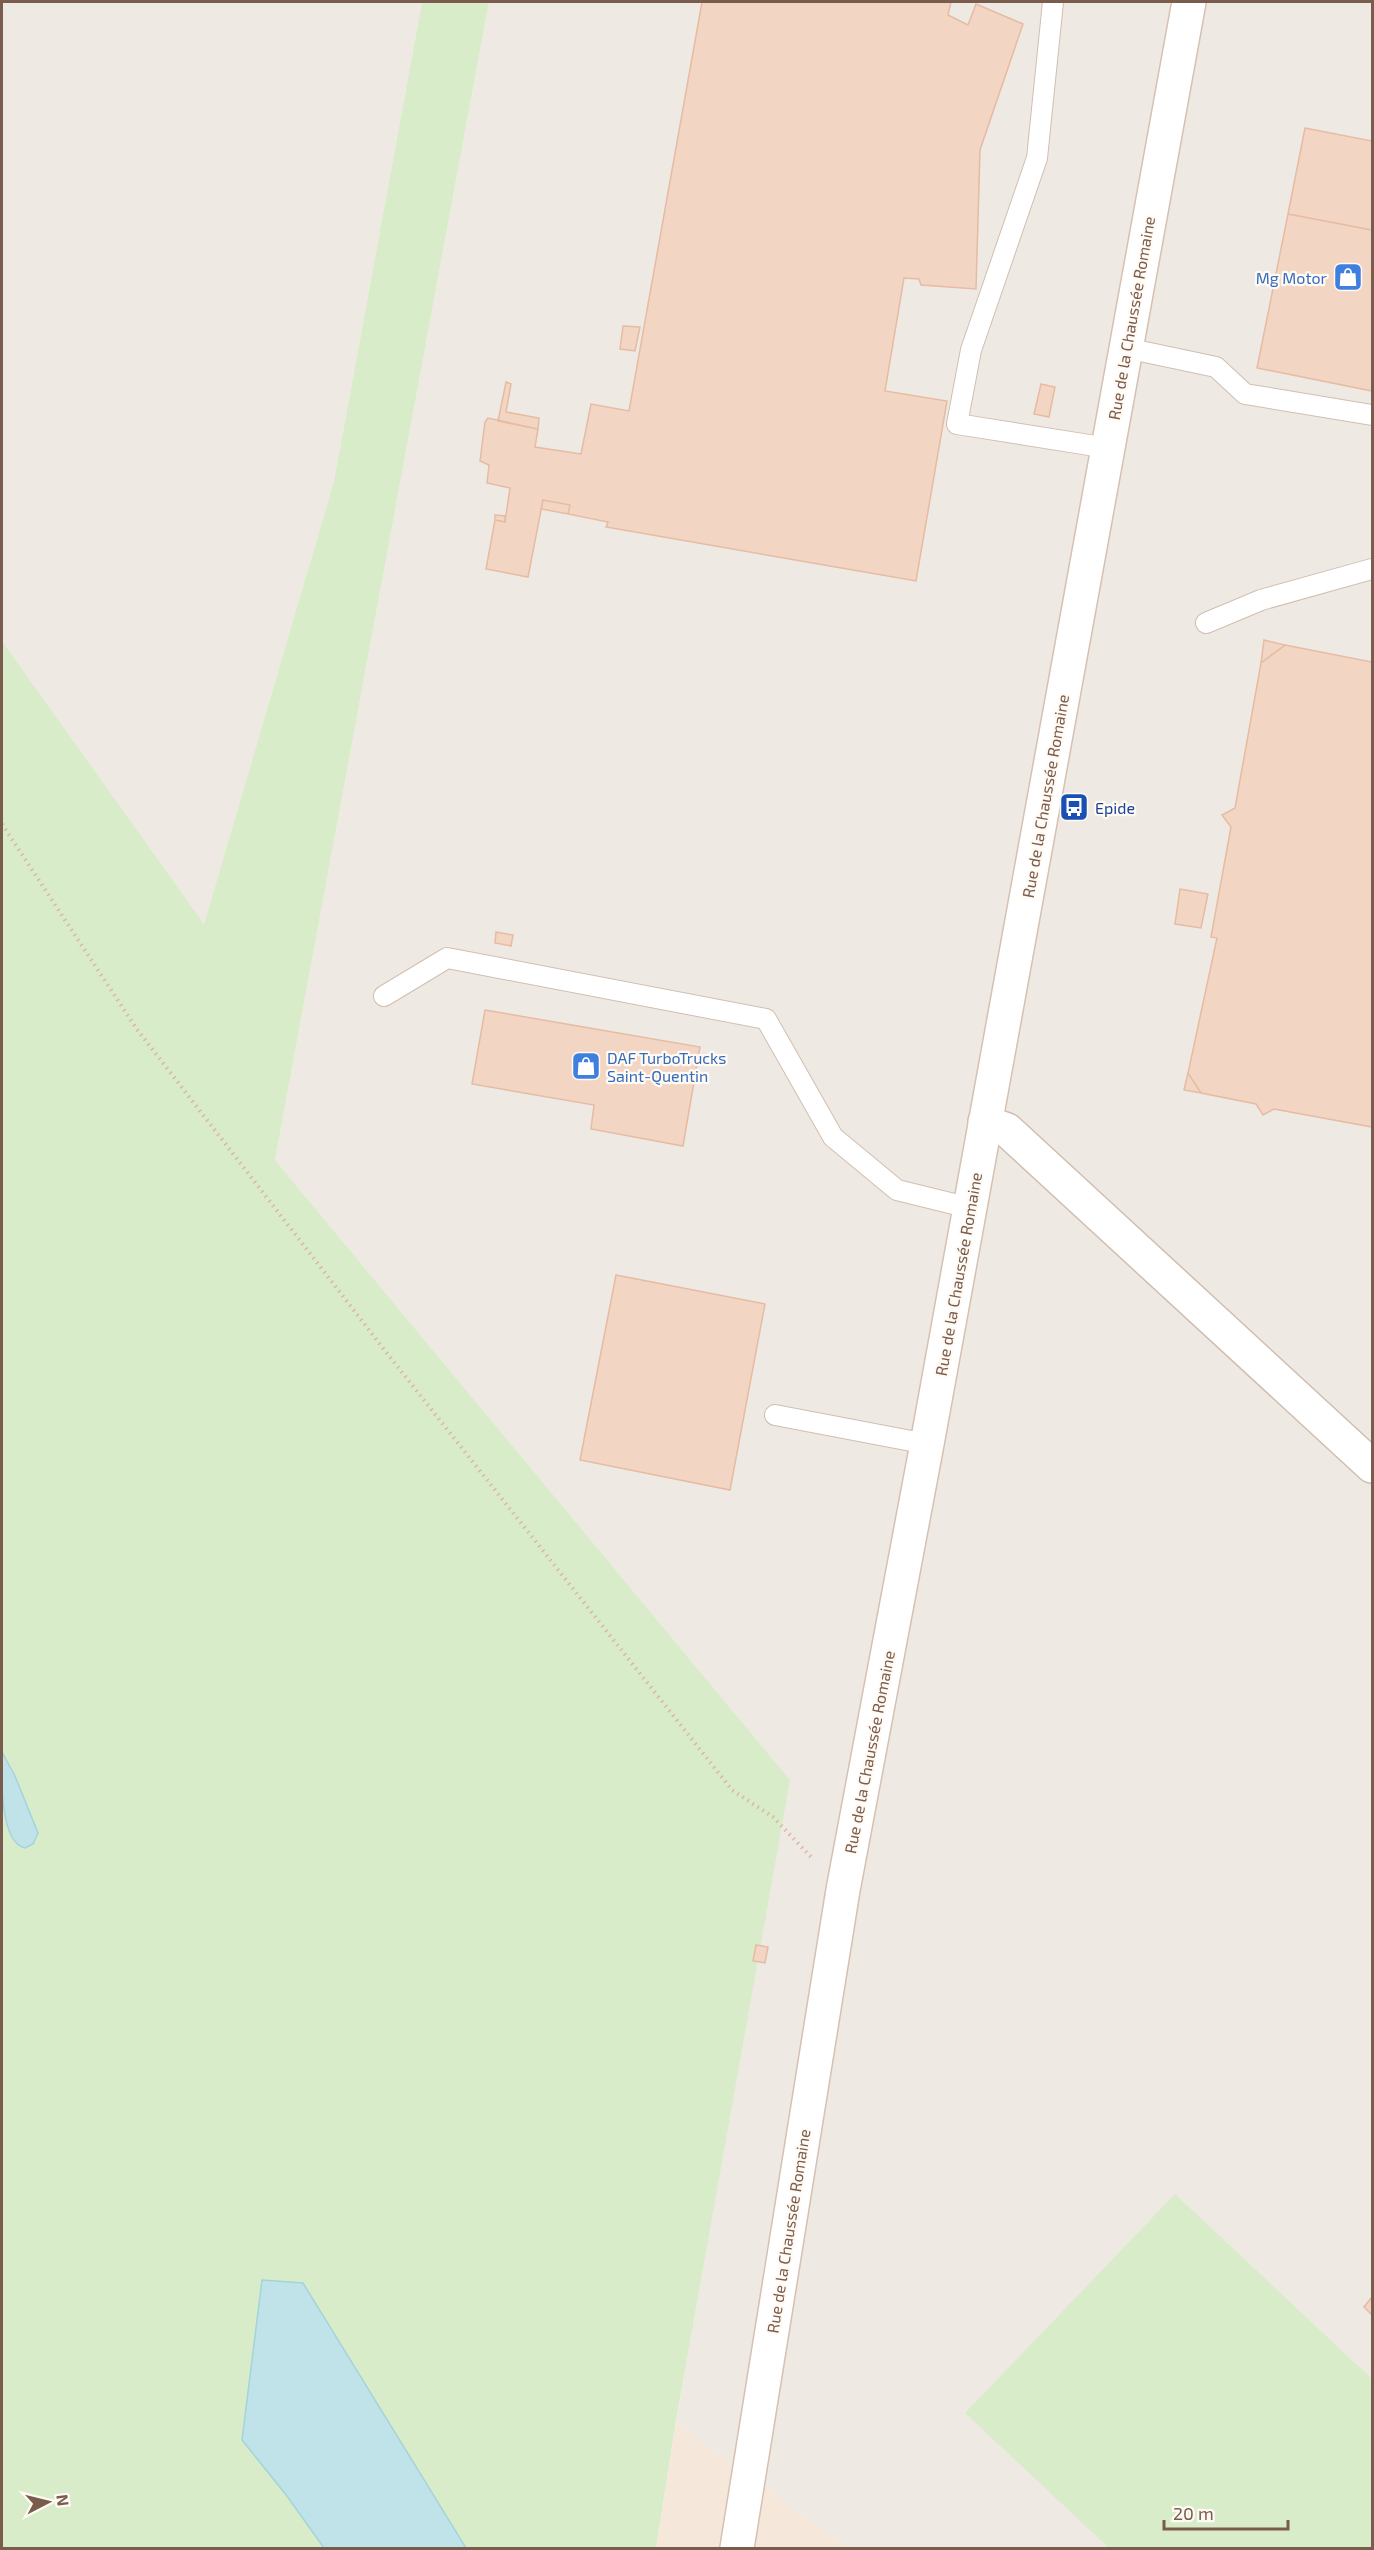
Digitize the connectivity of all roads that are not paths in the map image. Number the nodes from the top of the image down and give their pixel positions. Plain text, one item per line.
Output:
1 (1053, 2) edge
2 (1189, 2) edge
3 (1126, 348) junction
4 (1372, 415) edge
5 (1108, 448) junction
6 (1372, 569) edge
7 (1206, 622) dead end
8 (384, 996) dead end
9 (985, 1122) junction
10 (970, 1208) junction
11 (775, 1415) dead end
12 (927, 1444) junction
13 (1372, 1466) edge
14 (737, 2548) edge

1 - 5 lane
2 - 3 street, Rue de la Chaussée Romaine
3 - 4 lane
3 - 5 street, Rue de la Chaussée Romaine
5 - 9 street, Rue de la Chaussée Romaine
6 - 7 lane
8 - 10 lane
9 - 10 street, Rue de la Chaussée Romaine
9 - 13 street
10 - 12 street, Rue de la Chaussée Romaine
11 - 12 lane
12 - 14 street, Rue de la Chaussée Romaine

